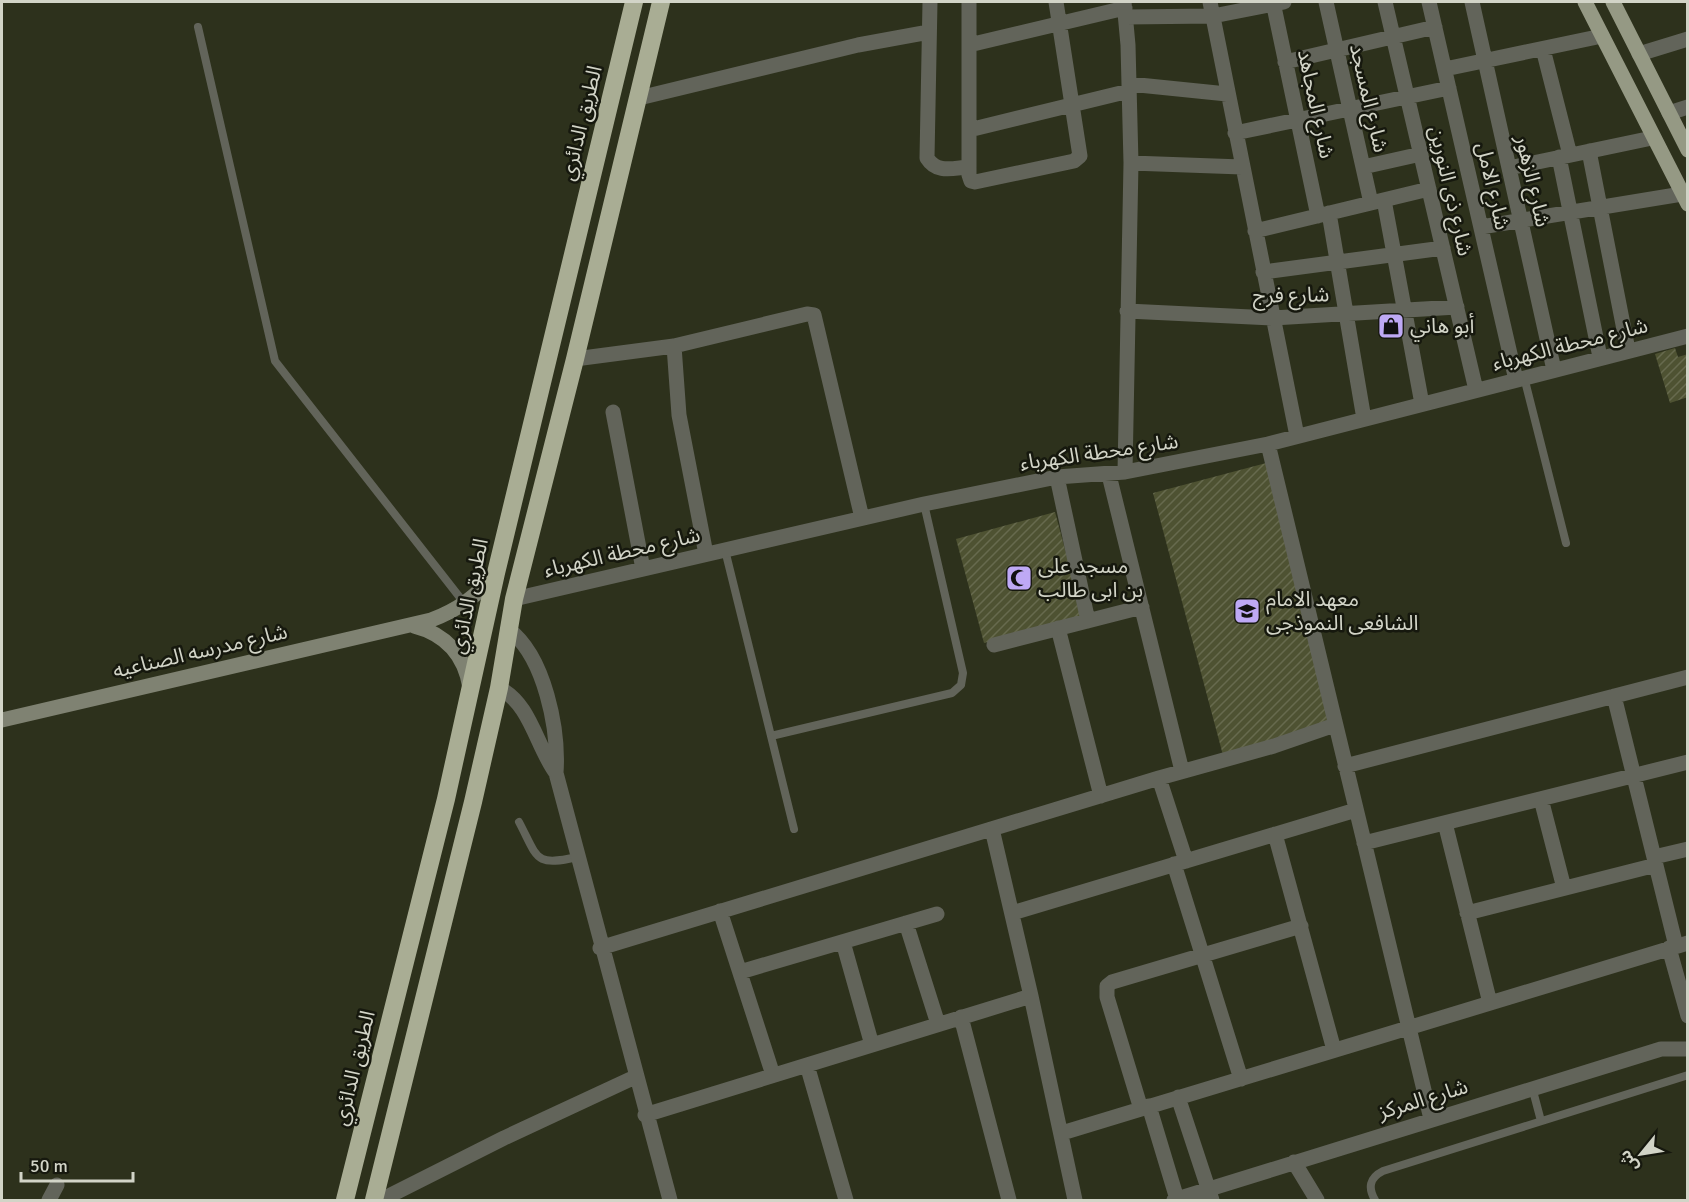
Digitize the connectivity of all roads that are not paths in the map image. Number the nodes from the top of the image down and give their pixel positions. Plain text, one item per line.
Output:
1 (634, 2) edge
2 (661, 2) edge
3 (930, 2) edge
4 (969, 2) edge
5 (1056, 2) edge
6 (1277, 2) edge
7 (1326, 2) edge
8 (1385, 2) edge
9 (1429, 2) edge
10 (1472, 2) edge
11 (1585, 2) edge
12 (1613, 2) edge
13 (1125, 9) edge
14 (1212, 9) edge
15 (1060, 24) junction
16 (198, 27) dead end
17 (1435, 27) junction
18 (929, 32) junction
19 (1393, 36) junction
20 (1602, 36) junction
21 (1688, 39) edge
22 (969, 45) junction
23 (1543, 49) junction
24 (1336, 50) junction
25 (1639, 54) junction
26 (1485, 61) junction
27 (1285, 62) junction
28 (1445, 69) junction
29 (1129, 88) junction
30 (1449, 88) junction
31 (1227, 94) junction
32 (1407, 97) junction
33 (639, 98) junction
34 (1074, 105) junction
35 (1688, 107) edge
36 (1350, 109) junction
37 (1669, 113) junction
38 (1298, 120) junction
39 (969, 130) junction
40 (1235, 133) junction
41 (1652, 138) junction
42 (1688, 150) edge
43 (1589, 151) junction
44 (1421, 154) junction
45 (1565, 156) junction
46 (1131, 163) junction
47 (1242, 166) junction
48 (969, 167) junction
49 (1363, 167) junction
50 (1509, 168) junction
51 (589, 185) junction
52 (1429, 189) junction
53 (616, 193) junction
54 (1685, 199) edge
55 (1378, 202) junction
56 (1600, 207) junction
57 (1570, 212) junction
58 (1324, 215) junction
59 (1521, 221) junction
60 (1481, 227) junction
61 (1255, 231) junction
62 (1443, 248) junction
63 (1394, 254) junction
64 (1337, 262) junction
65 (1263, 272) junction
66 (1456, 306) junction
67 (1404, 310) junction
68 (1127, 311) junction
69 (1346, 314) junction
70 (1273, 318) junction
71 (1688, 336) edge
72 (674, 346) junction
73 (1628, 350) junction
74 (1600, 357) junction
75 (575, 359) junction
76 (1554, 370) junction
77 (1520, 379) junction
78 (1476, 390) junction
79 (1422, 404) junction
80 (613, 412) dead end
81 (1364, 419) junction
82 (1297, 436) junction
83 (1268, 444) junction
84 (1125, 472) junction
85 (1109, 475) junction
86 (1058, 477) junction
87 (924, 504) junction
88 (862, 518) junction
89 (1566, 543) dead end
90 (725, 550) junction
91 (706, 554) junction
92 (644, 569) junction
93 (496, 573) junction
94 (514, 599) junction
95 (465, 604) junction
96 (1142, 607) junction
97 (1088, 621) junction
98 (408, 624) junction
99 (1058, 628) junction
100 (508, 629) junction
101 (994, 645) dead end
102 (1688, 677) edge
103 (499, 688) junction
104 (471, 695) junction
105 (1614, 696) junction
106 (2, 720) edge
107 (1335, 724) junction
108 (771, 736) junction
109 (1688, 762) edge
110 (1345, 766) junction
111 (1182, 771) junction
112 (556, 773) junction
113 (1634, 775) junction
114 (1159, 778) junction
115 (1101, 796) junction
116 (1540, 799) junction
117 (1356, 810) junction
118 (519, 822) dead end
119 (1444, 823) junction
120 (794, 829) dead end
121 (992, 829) junction
122 (1275, 834) junction
123 (1364, 843) junction
124 (1688, 849) edge
125 (577, 857) junction
126 (1655, 861) junction
127 (1180, 863) junction
128 (1564, 888) junction
129 (720, 911) junction
130 (1012, 913) junction
131 (1467, 913) junction
132 (937, 914) dead end
133 (906, 922) junction
134 (1300, 926) junction
135 (843, 942) junction
136 (1677, 946) edge
137 (600, 948) junction
138 (1203, 956) junction
139 (740, 972) junction
140 (1031, 996) junction
141 (1490, 1003) junction
142 (1688, 1016) edge
143 (962, 1017) junction
144 (938, 1024) junction
145 (1408, 1028) junction
146 (872, 1045) junction
147 (1688, 1049) edge
148 (1334, 1050) junction
149 (807, 1065) junction
150 (773, 1076) junction
151 (1688, 1076) edge
152 (635, 1077) junction
153 (1241, 1079) junction
154 (1532, 1087) junction
155 (1178, 1098) junction
156 (1145, 1108) junction
157 (645, 1115) junction
158 (1431, 1119) junction
159 (1541, 1121) junction
160 (1062, 1133) junction
161 (1294, 1162) junction
162 (57, 1185) dead end
163 (1210, 1196) edge
164 (49, 1200) edge
165 (345, 1200) edge
166 (374, 1200) edge
167 (381, 1200) edge
168 (670, 1200) edge
169 (846, 1200) edge
170 (1009, 1200) edge
171 (1075, 1200) edge
172 (1175, 1200) edge
173 (1317, 1200) edge
174 (1375, 1200) edge

1 - 51 highway, الطريق الدائري
2 - 33 highway
3 - 18 street
4 - 22 street
5 - 15 street
6 - 14 street
6 - 27 street, شارع المجاهد
7 - 24 street, شارع المسجد
8 - 19 street, شارع ذى النورين
9 - 17 street, شارع الامل
10 - 26 street, شارع الزهور
11 - 20 main road
12 - 25 main road
13 - 14 street
13 - 15 street
13 - 29 street
14 - 31 street
15 - 22 street
15 - 34 street
16 - 95 lane
17 - 19 street
17 - 28 street, شارع الامل
18 - 33 street
18 - 48 street
19 - 24 street
19 - 32 street, شارع ذى النورين
20 - 23 street
20 - 41 main road
21 - 25 street
22 - 39 street
23 - 26 street
23 - 45 street
24 - 27 street
24 - 36 street, شارع المسجد
25 - 37 main road
26 - 28 street
26 - 50 street, شارع الزهور
27 - 38 street, شارع المجاهد
28 - 30 street, شارع الامل
29 - 31 street
29 - 34 street
29 - 46 street
30 - 32 street
30 - 60 street, شارع الامل
31 - 40 street
32 - 36 street
32 - 44 street, شارع ذى النورين
33 - 53 highway
34 - 39 street
34 - 48 street
35 - 37 street
36 - 38 street
36 - 49 street, شارع المسجد
37 - 42 main road
38 - 40 street
38 - 58 street, شارع المجاهد
39 - 48 street
40 - 47 street
41 - 43 street
41 - 54 main road
43 - 45 street
43 - 56 street
44 - 49 street
44 - 52 street, شارع ذى النورين
45 - 50 street
45 - 57 street
46 - 47 street
46 - 68 street
47 - 61 street
49 - 55 street, شارع المسجد
50 - 59 street, شارع الزهور
51 - 53 highway
51 - 93 highway, الطريق الدائري
52 - 55 street
52 - 62 street, شارع ذى النورين
53 - 75 highway
54 - 56 street
55 - 58 street
55 - 63 street, شارع المسجد
56 - 57 street
56 - 73 street
57 - 59 street
57 - 74 street
58 - 61 street
58 - 64 street, شارع المجاهد
59 - 60 street
59 - 76 street, شارع الزهور
60 - 77 street, شارع الامل
61 - 65 street
62 - 63 street
62 - 66 street, شارع ذى النورين
63 - 64 street
63 - 67 street, شارع المسجد
64 - 65 street
64 - 69 street, شارع المجاهد
65 - 70 street
66 - 67 street, شارع فرج
66 - 78 street, شارع ذى النورين
67 - 69 street, شارع فرج
67 - 79 street, شارع المسجد
68 - 70 street, شارع فرج
68 - 84 street
69 - 70 street, شارع فرج
69 - 81 street, شارع المجاهد
70 - 82 street
71 - 73 street, شارع محطة الكهرباء
72 - 75 street
72 - 88 street
72 - 91 street
73 - 74 street, شارع محطة الكهرباء
74 - 76 street, شارع محطة الكهرباء
75 - 94 highway
76 - 77 street, شارع محطة الكهرباء
77 - 78 street, شارع محطة الكهرباء
77 - 89 lane
78 - 79 street, شارع محطة الكهرباء
79 - 81 street, شارع محطة الكهرباء
80 - 92 street
81 - 82 street, شارع محطة الكهرباء
82 - 83 street, شارع محطة الكهرباء
83 - 84 street, شارع محطة الكهرباء
83 - 107 street
84 - 85 street, شارع محطة الكهرباء
85 - 86 street, شارع محطة الكهرباء
85 - 96 street
86 - 87 street, شارع محطة الكهرباء
86 - 97 street
87 - 88 street, شارع محطة الكهرباء
87 - 108 lane
88 - 90 street, شارع محطة الكهرباء
90 - 91 street, شارع محطة الكهرباء
90 - 108 lane
91 - 92 street, شارع محطة الكهرباء
92 - 94 street, شارع محطة الكهرباء
93 - 95 street, شارع مدرسه الصناعيه
93 - 104 highway, الطريق الدائري
94 - 100 highway
95 - 98 street, شارع مدرسه الصناعيه
96 - 97 street
96 - 111 street
97 - 99 street
98 - 104 street
98 - 106 street, شارع مدرسه الصناعيه
99 - 101 street
99 - 115 street
100 - 103 highway
100 - 112 street
102 - 105 street
103 - 112 street
103 - 166 highway
104 - 165 highway, الطريق الدائري
105 - 110 street
105 - 113 street
107 - 110 street
107 - 111 street
108 - 120 lane
109 - 113 street
110 - 117 street
111 - 114 street
112 - 125 street
113 - 116 street
113 - 126 street
114 - 115 street
114 - 127 street
115 - 121 street
116 - 119 street
116 - 128 street
117 - 122 street
117 - 123 street
118 - 125 lane
119 - 123 street
119 - 131 street
121 - 129 street
121 - 130 street
122 - 127 street
122 - 134 street
123 - 145 street
124 - 126 street
125 - 137 street
126 - 128 street
126 - 136 street
127 - 130 street
127 - 138 street
128 - 131 street
129 - 137 street
129 - 139 street
130 - 140 street
131 - 141 street
132 - 133 street
133 - 135 street
133 - 144 street
134 - 138 street
134 - 148 street
135 - 139 street
135 - 146 street
136 - 141 street
136 - 142 street
137 - 152 street
138 - 153 street
138 - 156 street
139 - 150 street
140 - 143 street
140 - 160 street
141 - 145 street
143 - 144 street
143 - 170 street
144 - 146 street
145 - 148 street
145 - 158 street
146 - 149 street
147 - 154 street, شارع المركز
148 - 153 street
149 - 150 street
149 - 169 street
150 - 157 street
151 - 159 lane
152 - 157 street
152 - 167 street
153 - 155 street
154 - 158 street, شارع المركز
154 - 159 lane
155 - 156 street
155 - 163 street
156 - 160 street
156 - 172 street
157 - 168 street
158 - 161 street, شارع المركز
159 - 174 lane
160 - 171 street
161 - 163 street, شارع المركز
161 - 173 street
162 - 164 street
163 - 172 street, شارع المركز

